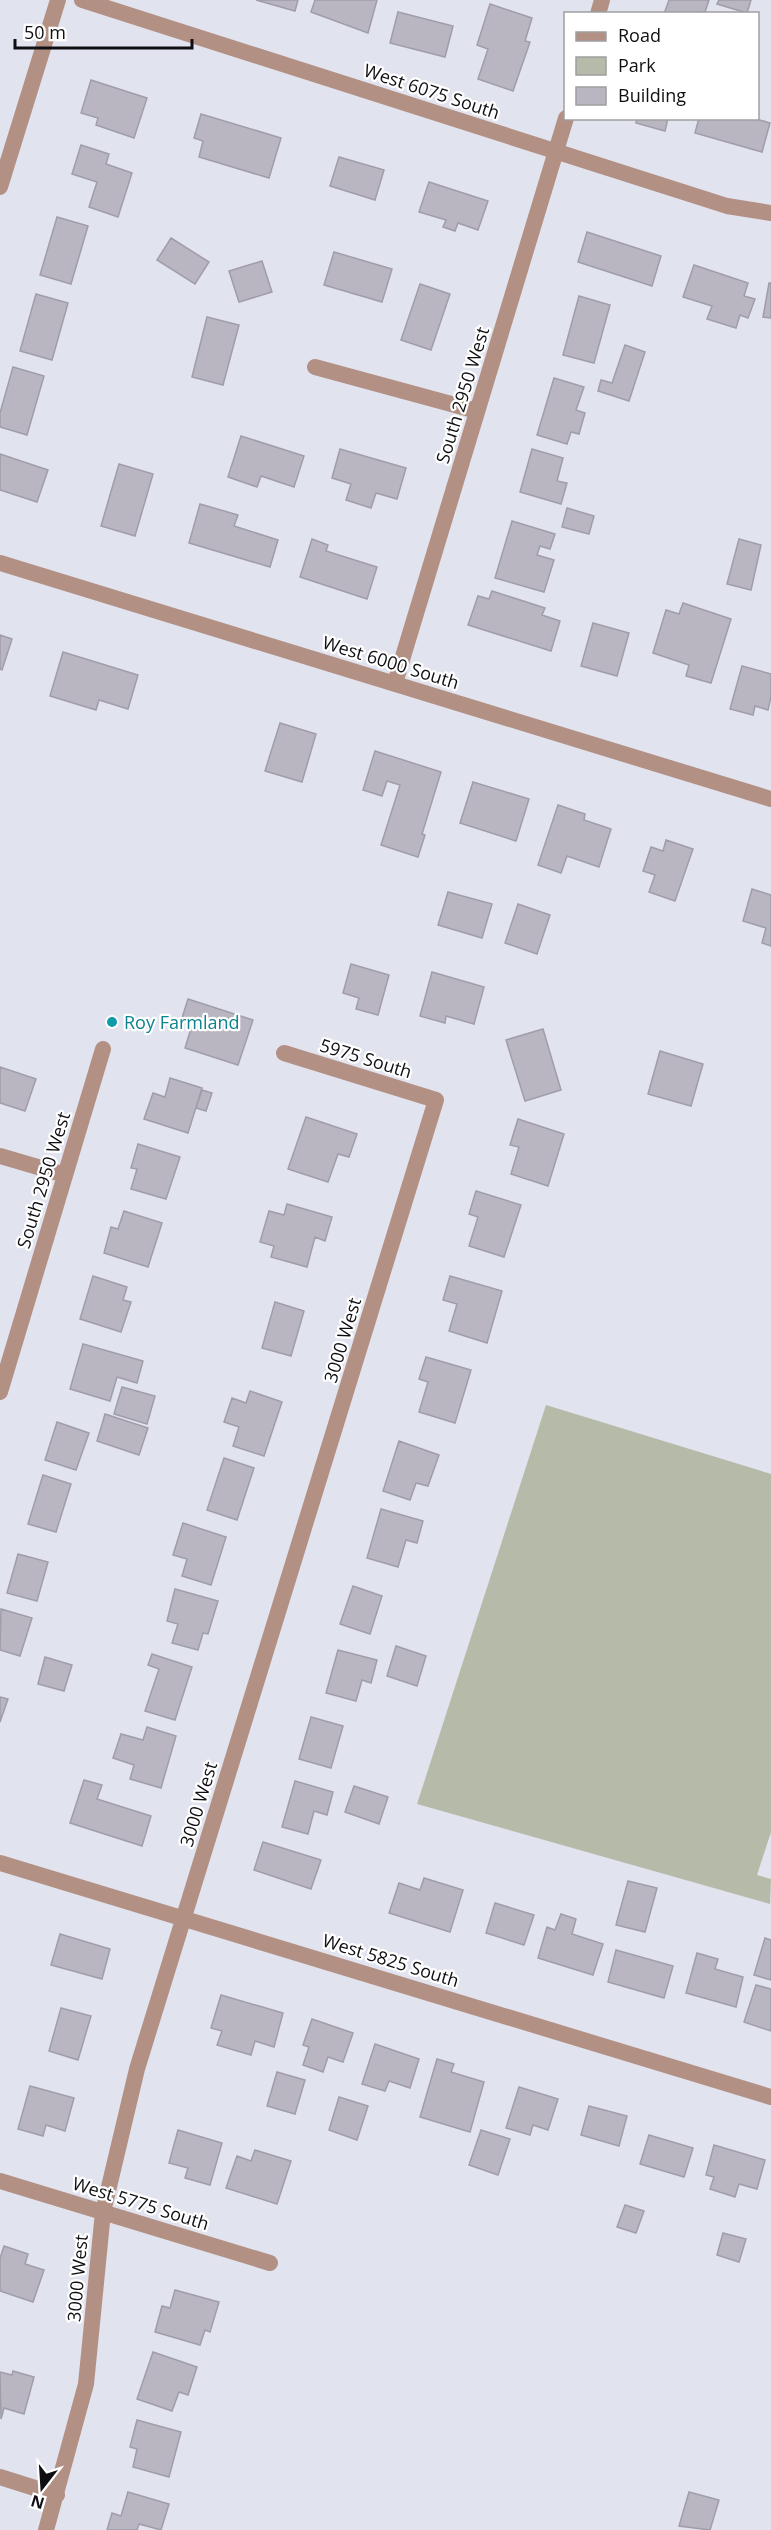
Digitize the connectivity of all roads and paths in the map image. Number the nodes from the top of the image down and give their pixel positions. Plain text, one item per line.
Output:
1 (58, 0) edge
2 (82, 0) edge
3 (565, 120) edge
4 (556, 151) junction
5 (0, 187) edge
6 (771, 213) edge
7 (315, 367) dead end
8 (477, 411) junction
9 (0, 563) edge
10 (395, 683) junction
11 (771, 799) edge
12 (103, 1049) dead end
13 (284, 1053) dead end
14 (436, 1100) joint
15 (0, 1156) edge
16 (65, 1175) junction
17 (0, 1392) edge
18 (0, 1863) edge
19 (184, 1917) junction
20 (771, 2097) edge
21 (0, 2181) edge
22 (103, 2212) junction
23 (270, 2263) dead end
24 (0, 2477) edge
25 (57, 2495) junction
26 (46, 2530) edge

1 - 5 street
2 - 4 street, West 6075 South
3 - 4 street, South 2950 West
4 - 6 street, West 6075 South
4 - 8 street, South 2950 West
7 - 8 street
8 - 10 street, South 2950 West
9 - 10 street, West 6000 South
10 - 11 street, West 6000 South
12 - 16 street, South 2950 West
13 - 14 street, 5975 South
14 - 19 street, 3000 West
15 - 16 street
16 - 17 street, South 2950 West
18 - 19 street, West 5825 South
19 - 20 street, West 5825 South
19 - 22 street, 3000 West
21 - 22 street, West 5775 South
22 - 23 street, West 5775 South
22 - 25 street, 3000 West
24 - 25 street
25 - 26 street, 3000 West

